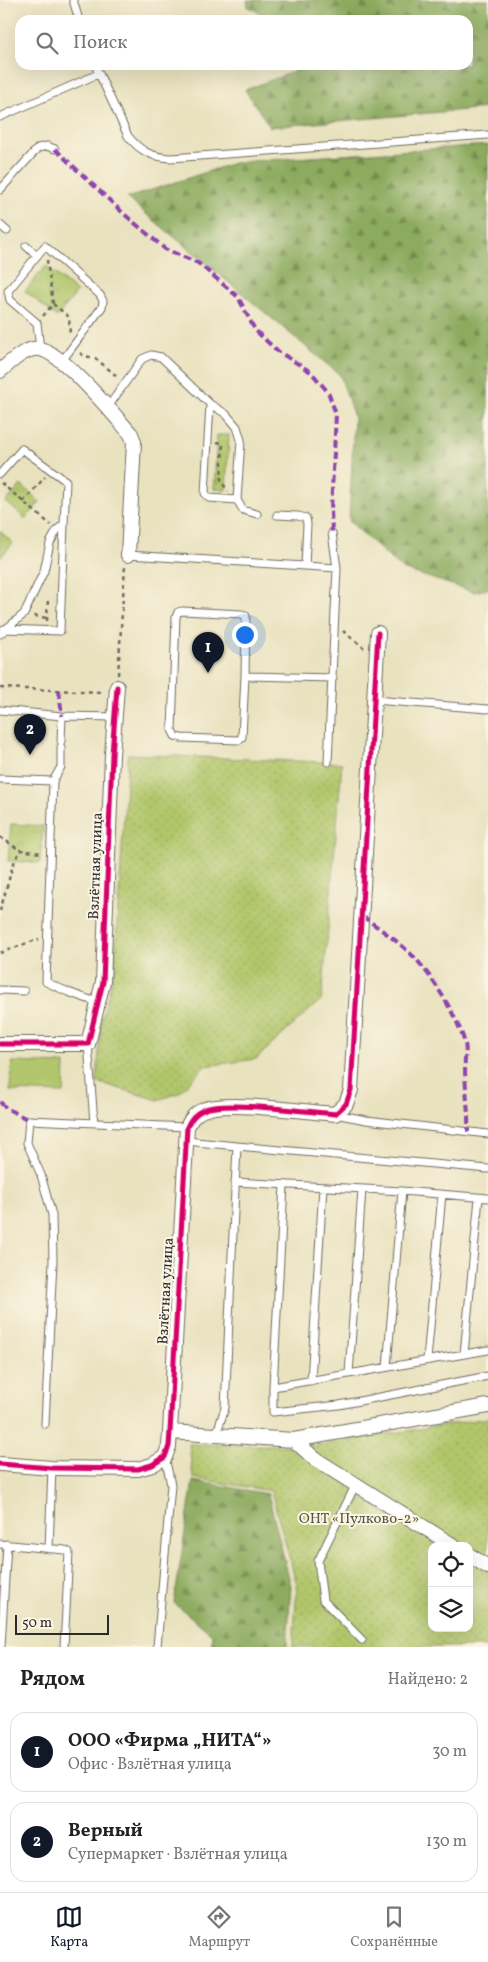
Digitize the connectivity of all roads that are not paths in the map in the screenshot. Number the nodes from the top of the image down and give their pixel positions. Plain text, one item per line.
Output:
1 (73, 0) edge
2 (78, 15) edge
3 (97, 70) edge
4 (98, 74) junction
5 (0, 117) edge
6 (488, 136) edge
7 (55, 149) dead end
8 (0, 190) edge
9 (0, 225) edge
10 (7, 231) dead end
11 (26, 246) dead end
12 (37, 256) junction
13 (40, 349) junction
14 (62, 361) junction
15 (0, 371) edge
16 (210, 404) junction
17 (108, 407) junction
18 (0, 474) edge
19 (237, 500) junction
20 (257, 514) dead end
21 (277, 515) dead end
22 (64, 524) junction
23 (332, 533) dead end
24 (128, 555) joint
25 (305, 566) junction
26 (337, 568) junction
27 (2, 632) edge
28 (378, 633) dead end
29 (245, 676) junction
30 (333, 678) junction
31 (117, 690) road end
32 (374, 700) junction
33 (488, 709) edge
34 (0, 710) edge
35 (62, 716) junction
36 (116, 717) junction
37 (328, 762) dead end
38 (0, 779) edge
39 (53, 781) junction
40 (0, 990) edge
41 (24, 991) dead end
42 (99, 1003) junction
43 (0, 1044) edge
44 (88, 1044) junction
45 (336, 1114) junction
46 (94, 1122) junction
47 (187, 1127) junction
48 (488, 1134) edge
49 (186, 1141) junction
50 (237, 1146) junction
51 (488, 1169) edge
52 (235, 1182) junction
53 (284, 1185) junction
54 (323, 1187) junction
55 (362, 1189) junction
56 (402, 1191) junction
57 (442, 1194) junction
58 (480, 1198) junction
59 (488, 1198) edge
60 (488, 1350) edge
61 (464, 1354) junction
62 (427, 1360) junction
63 (388, 1367) junction
64 (349, 1374) junction
65 (488, 1376) edge
66 (311, 1381) junction
67 (273, 1387) junction
68 (488, 1406) edge
69 (45, 1424) dead end
70 (170, 1432) junction
71 (216, 1435) junction
72 (294, 1440) junction
73 (165, 1457) junction
74 (0, 1464) edge
75 (52, 1468) junction
76 (356, 1484) junction
77 (448, 1542) edge
78 (4, 1544) edge
79 (49, 1549) junction
80 (473, 1558) edge
81 (488, 1567) edge
82 (362, 1640) dead end
83 (1, 1647) edge
84 (64, 1647) edge
85 (157, 1647) edge

1 - 2 lane
3 - 4 lane
4 - 5 lane
4 - 6 lane
7 - 8 lane
9 - 10 lane
11 - 12 lane
12 - 13 lane
12 - 14 lane
13 - 14 street
13 - 15 street
14 - 17 street
16 - 17 lane
16 - 19 lane
16 - 19 lane
17 - 24 street
18 - 22 lane
19 - 20 lane
21 - 25 lane
22 - 27 lane
22 - 27 lane
23 - 26 lane
24 - 25 lane
25 - 26 lane
26 - 30 lane
28 - 32 street
29 - 29 lane
29 - 30 lane
30 - 37 lane
31 - 36 street, Взлётная улица
32 - 33 lane
32 - 45 street
34 - 35 lane
35 - 36 lane
35 - 39 lane
36 - 42 street, Взлётная улица
38 - 39 lane
39 - 42 lane
40 - 41 lane
42 - 44 street, Взлётная улица
43 - 44 street
44 - 46 lane
45 - 47 street
45 - 48 lane
46 - 47 lane
46 - 69 lane
47 - 49 street, Взлётная улица
49 - 50 lane
49 - 70 street, Взлётная улица
50 - 51 lane
50 - 52 lane
52 - 53 lane
52 - 71 lane
53 - 54 lane
53 - 67 lane
54 - 55 lane
54 - 66 lane
55 - 56 lane
55 - 64 lane
56 - 57 lane
56 - 63 lane
57 - 58 lane
57 - 62 lane
58 - 59 lane
58 - 61 lane
60 - 61 lane
61 - 62 lane
62 - 63 lane
63 - 64 lane
64 - 66 lane
65 - 67 lane
66 - 67 lane
68 - 72 street
70 - 71 street
70 - 73 street, Взлётная улица
71 - 72 street
72 - 76 street
73 - 75 street
73 - 85 lane
74 - 75 street
75 - 79 lane
76 - 77 street
76 - 82 lane
78 - 79 lane
78 - 83 lane
79 - 84 lane
80 - 81 street

